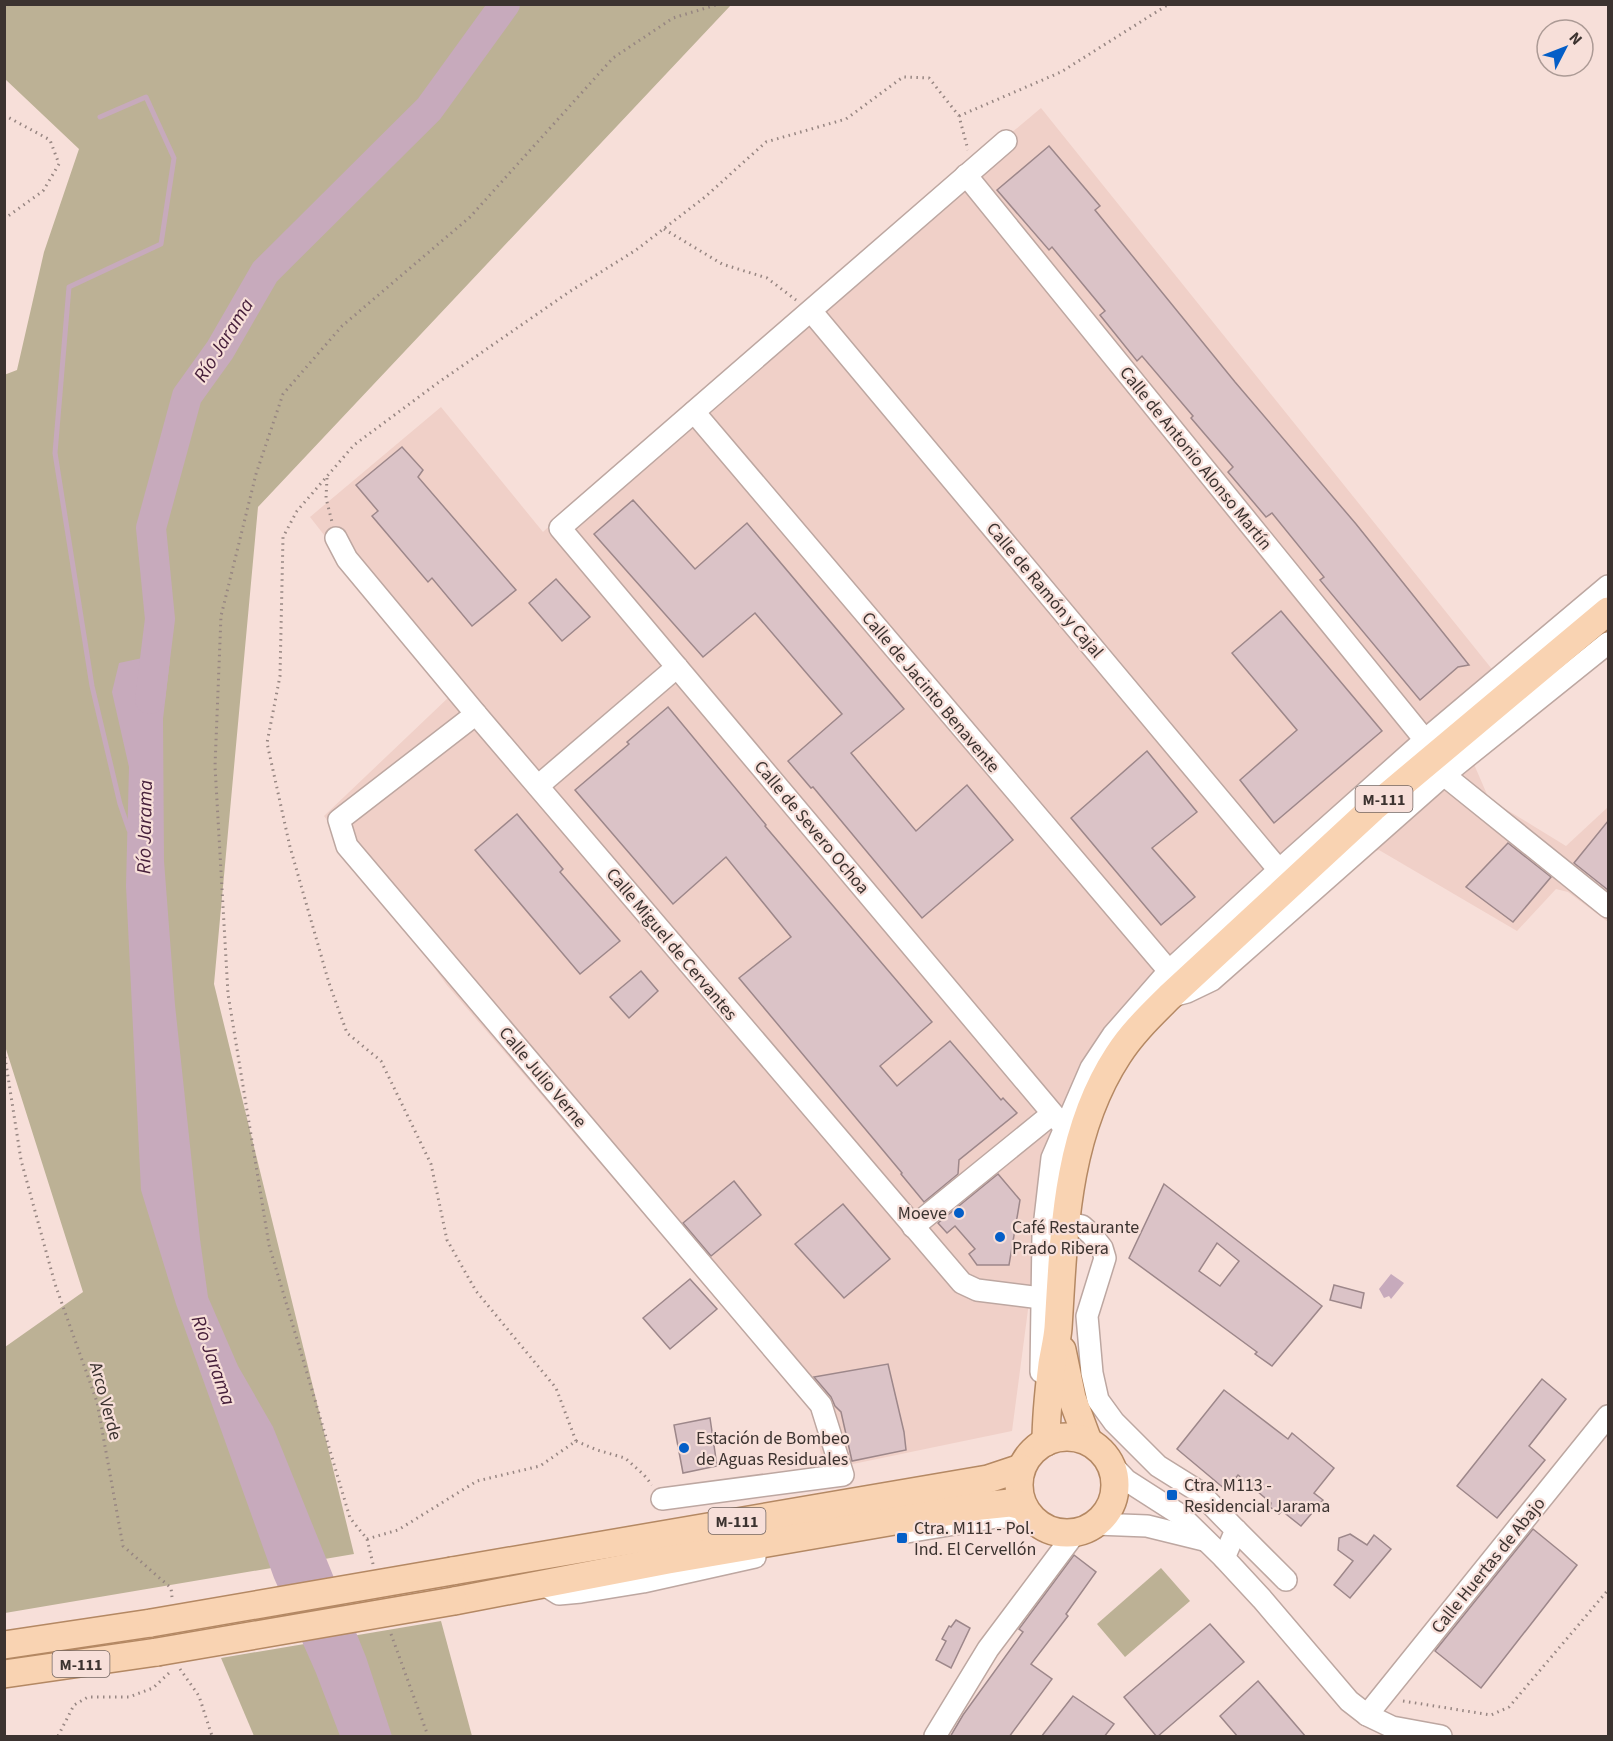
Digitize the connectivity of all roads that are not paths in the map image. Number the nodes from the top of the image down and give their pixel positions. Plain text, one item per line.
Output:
1 (1006, 141) dead end
2 (970, 172) junction
3 (811, 311) junction
4 (694, 412) junction
5 (336, 538) road end
6 (1608, 586) edge
7 (1608, 611) edge
8 (1608, 643) edge
9 (677, 667) junction
10 (476, 714) junction
11 (1425, 740) junction
12 (1444, 775) junction
13 (538, 786) junction
14 (1279, 870) junction
15 (1608, 907) edge
16 (1169, 984) junction
17 (1058, 1120) junction
18 (1064, 1222) junction
19 (913, 1227) junction
20 (1041, 1299) junction
21 (1058, 1331) junction
22 (1608, 1416) edge
23 (1088, 1441) junction
24 (1034, 1453) junction
25 (1110, 1464) junction
26 (662, 1498) road end
27 (1027, 1512) junction
28 (1086, 1528) junction
29 (1236, 1530) junction
30 (1204, 1540) junction
31 (1224, 1558) junction
32 (1286, 1580) dead end
33 (4, 1645) edge
34 (4, 1674) edge
35 (1367, 1714) junction
36 (934, 1737) edge
37 (1441, 1737) edge

1 - 2 street
2 - 3 street
2 - 11 street, Calle de Antonio Alonso Martín
3 - 4 street
3 - 14 street, Calle de Ramón y Cajal
4 - 9 street, Calle de Severo Ochoa
4 - 16 street, Calle de Jacinto Benavente
5 - 10 street, Calle Miguel de Cervantes
6 - 11 street
7 - 16 main road, M-111
8 - 12 street
9 - 13 street
9 - 17 street, Calle de Severo Ochoa
10 - 13 street, Calle Miguel de Cervantes
10 - 26 street, Calle Julio Verne
11 - 14 street
12 - 15 street
12 - 16 street
13 - 19 street, Calle Miguel de Cervantes
14 - 16 street
16 - 17 street
16 - 18 main road, M-111
17 - 19 street
17 - 20 street
18 - 21 main road, M-111
18 - 29 street
19 - 20 street, Calle Miguel de Cervantes
20 - 24 street
21 - 23 main road, M-111
21 - 24 main road, M-111
22 - 35 street, Calle Huertas de Abajo
23 - 24 main road, M-111
23 - 25 main road, M-111
24 - 27 main road, M-111
24 - 33 main road, M-111, bridge
25 - 28 main road
25 - 30 street
27 - 28 main road, M-111
27 - 34 main road, M-111, bridge
28 - 30 street
28 - 36 street
29 - 31 street
29 - 32 street
30 - 31 street
31 - 35 street
35 - 37 street

